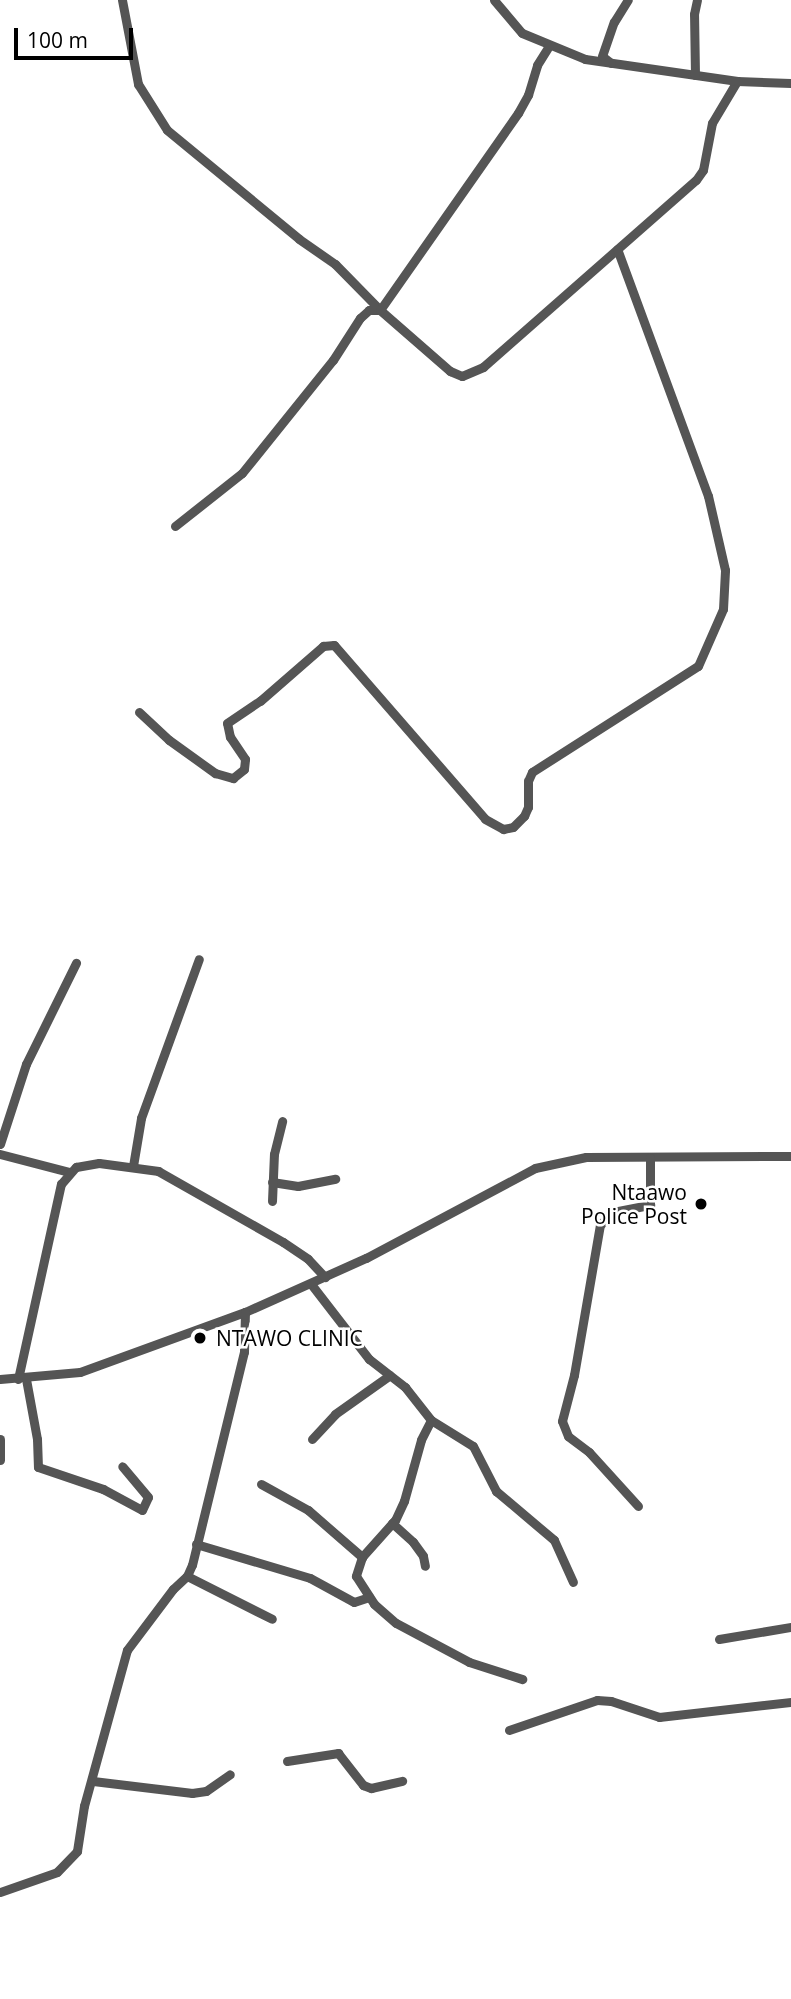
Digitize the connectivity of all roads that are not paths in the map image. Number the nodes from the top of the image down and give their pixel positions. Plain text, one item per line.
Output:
1 (122, 0) edge
2 (494, 0) edge
3 (628, 0) edge
4 (697, 0) edge
5 (549, 46) junction
6 (613, 64) junction
7 (695, 75) junction
8 (737, 81) junction
9 (791, 83) edge
10 (617, 249) junction
11 (380, 310) junction
12 (175, 526) dead end
13 (139, 712) dead end
14 (199, 958) dead end
15 (76, 963) dead end
16 (282, 1121) dead end
17 (0, 1144) edge
18 (0, 1154) edge
19 (791, 1156) edge
20 (650, 1158) junction
21 (133, 1166) junction
22 (69, 1172) junction
23 (335, 1179) dead end
24 (272, 1182) junction
25 (272, 1202) dead end
26 (325, 1277) junction
27 (311, 1284) junction
28 (245, 1312) junction
29 (390, 1375) junction
30 (22, 1379) junction
31 (0, 1380) edge
32 (431, 1420) junction
33 (0, 1439) edge
34 (312, 1439) dead end
35 (0, 1460) edge
36 (122, 1466) dead end
37 (261, 1484) dead end
38 (638, 1506) dead end
39 (392, 1523) junction
40 (196, 1544) junction
41 (362, 1557) junction
42 (425, 1566) dead end
43 (187, 1576) junction
44 (573, 1582) dead end
45 (369, 1597) junction
46 (272, 1619) dead end
47 (791, 1627) edge
48 (719, 1639) dead end
49 (522, 1679) dead end
50 (791, 1702) edge
51 (509, 1730) dead end
52 (287, 1761) dead end
53 (230, 1774) dead end
54 (93, 1781) junction
55 (402, 1781) dead end
56 (0, 1892) edge

1 - 11 street
2 - 5 street
3 - 6 street
4 - 7 street
5 - 6 street
5 - 11 street
6 - 7 street
7 - 8 street
8 - 9 street
8 - 10 street
10 - 11 street
10 - 13 street
11 - 12 street
14 - 21 street
15 - 17 street
16 - 24 street
18 - 22 street
19 - 20 street
20 - 26 street
20 - 38 street
21 - 22 street
21 - 26 street
22 - 30 street
23 - 24 street
24 - 25 street
26 - 27 street
27 - 28 street
27 - 29 street
28 - 30 street
28 - 40 street
29 - 32 street
29 - 34 street
30 - 31 street
30 - 36 street
32 - 39 street
32 - 44 street
33 - 35 street
37 - 41 street
39 - 41 street
39 - 42 street
40 - 43 street
40 - 45 street
41 - 45 street
43 - 46 street
43 - 54 street
45 - 49 street
47 - 48 street
50 - 51 street
52 - 55 street
53 - 54 street
54 - 56 street

